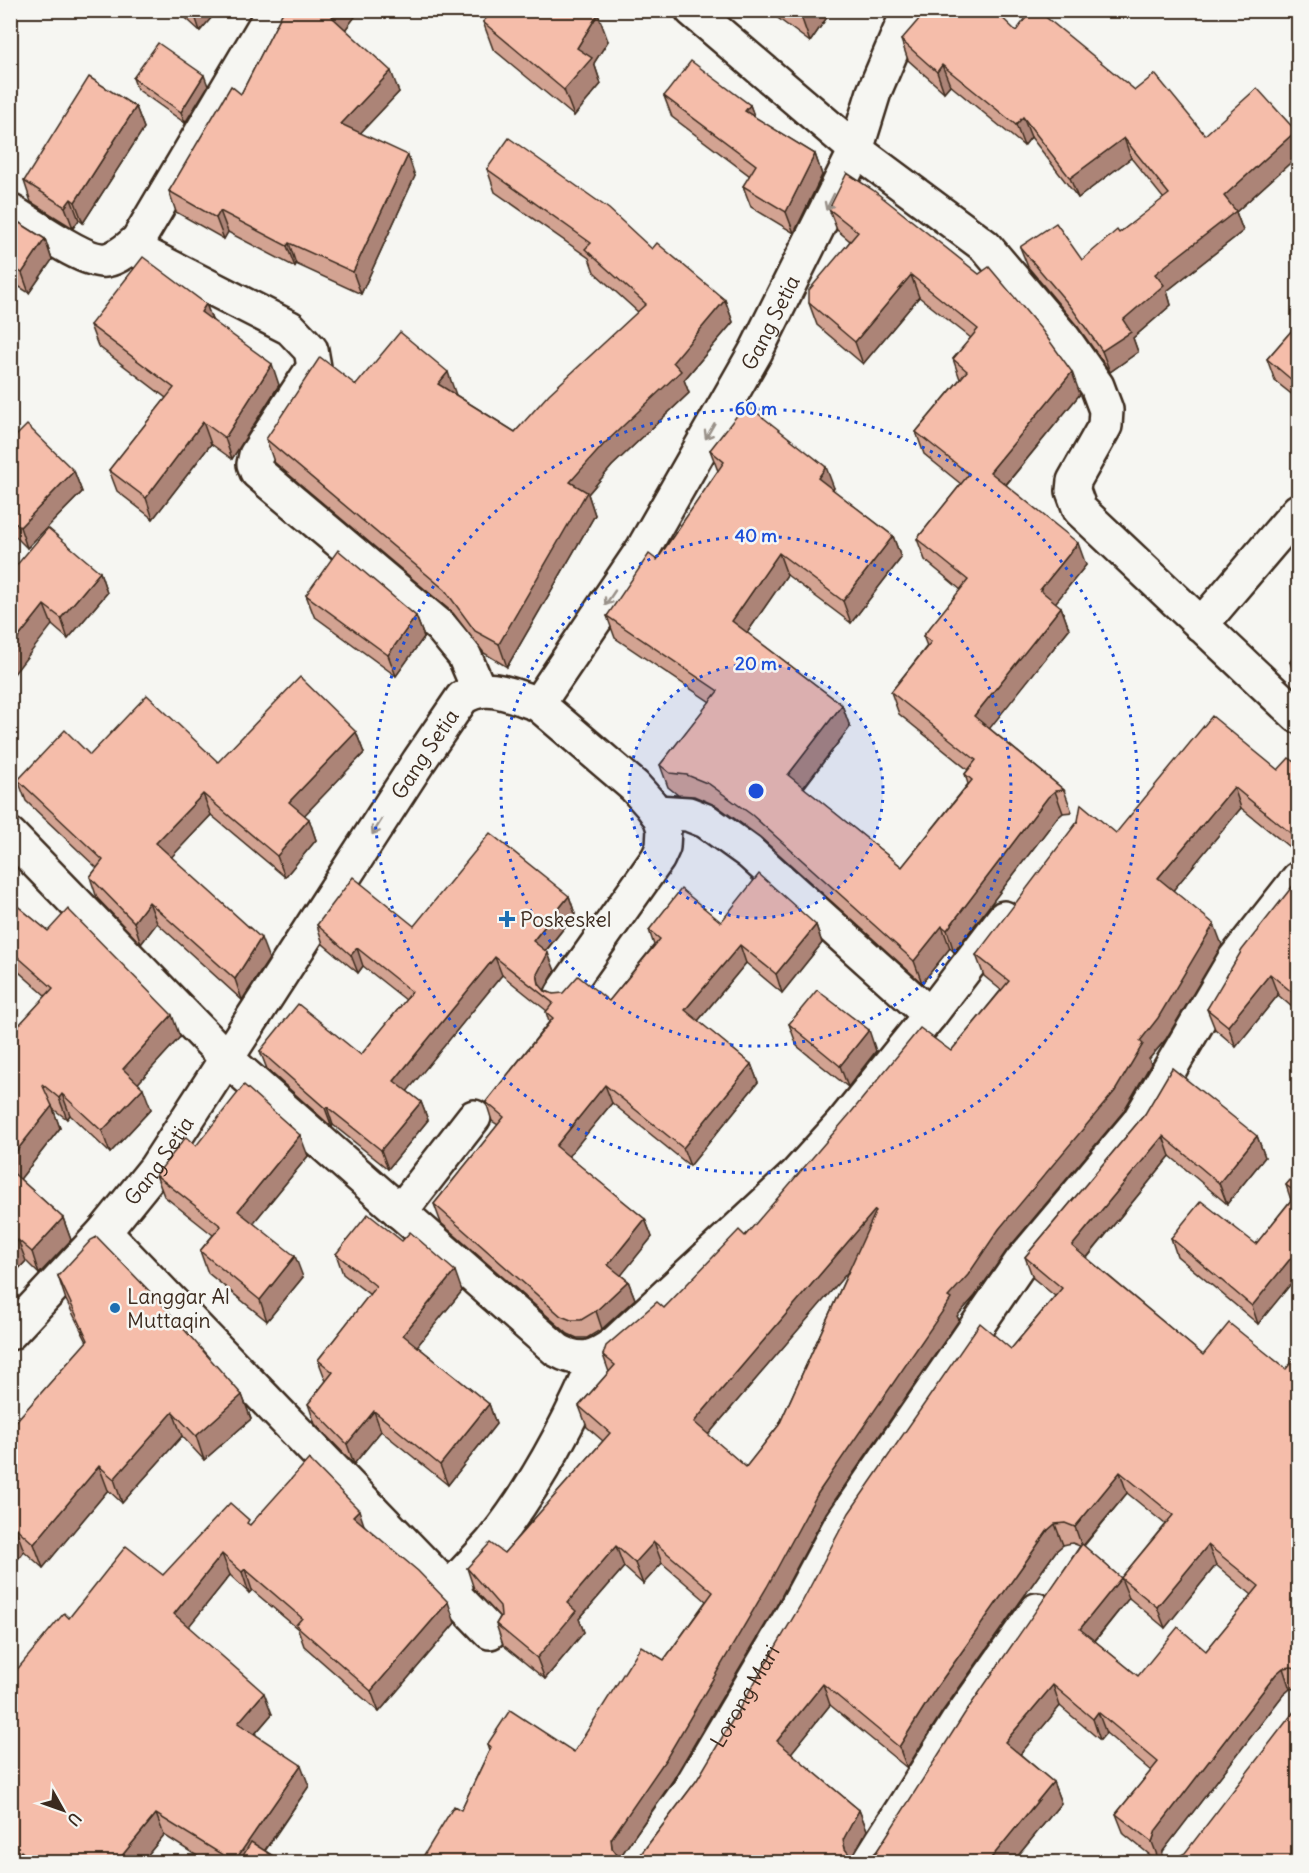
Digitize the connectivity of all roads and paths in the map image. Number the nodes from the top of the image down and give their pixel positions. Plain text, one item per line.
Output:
1 (274, 10) edge
2 (692, 10) edge
3 (909, 10) edge
4 (856, 150) junction
5 (10, 211) edge
6 (131, 247) junction
7 (1299, 511) edge
8 (1201, 625) junction
9 (479, 690) junction
10 (538, 704) junction
11 (1299, 716) edge
12 (656, 812) junction
13 (10, 835) edge
14 (1299, 879) edge
15 (1022, 895) edge
16 (562, 994) edge
17 (930, 1015) junction
18 (228, 1060) junction
19 (474, 1117) dead end
20 (400, 1212) junction
21 (104, 1232) junction
22 (10, 1333) edge
23 (599, 1354) junction
24 (1058, 1581) edge
25 (448, 1590) junction
26 (490, 1632) dead end
27 (637, 1863) edge
28 (869, 1863) edge

1 - 6 street
2 - 4 street
3 - 4 street, Gang Setia
4 - 8 street
4 -> 10 street, Gang Setia
5 - 6 street
6 - 9 street
7 - 8 street
8 - 11 street
9 - 10 street
9 -> 18 street, Gang Setia
10 - 12 street
12 - 16 street
12 - 17 street
13 - 18 street
14 - 27 street, Lorong Mari
15 - 17 street
17 - 23 street
18 - 20 street
18 - 21 street, Gang Setia
19 - 20 street
20 - 23 street
21 - 22 street, Gang Setia
21 - 25 street
23 - 25 street
24 - 28 street
25 - 26 street

